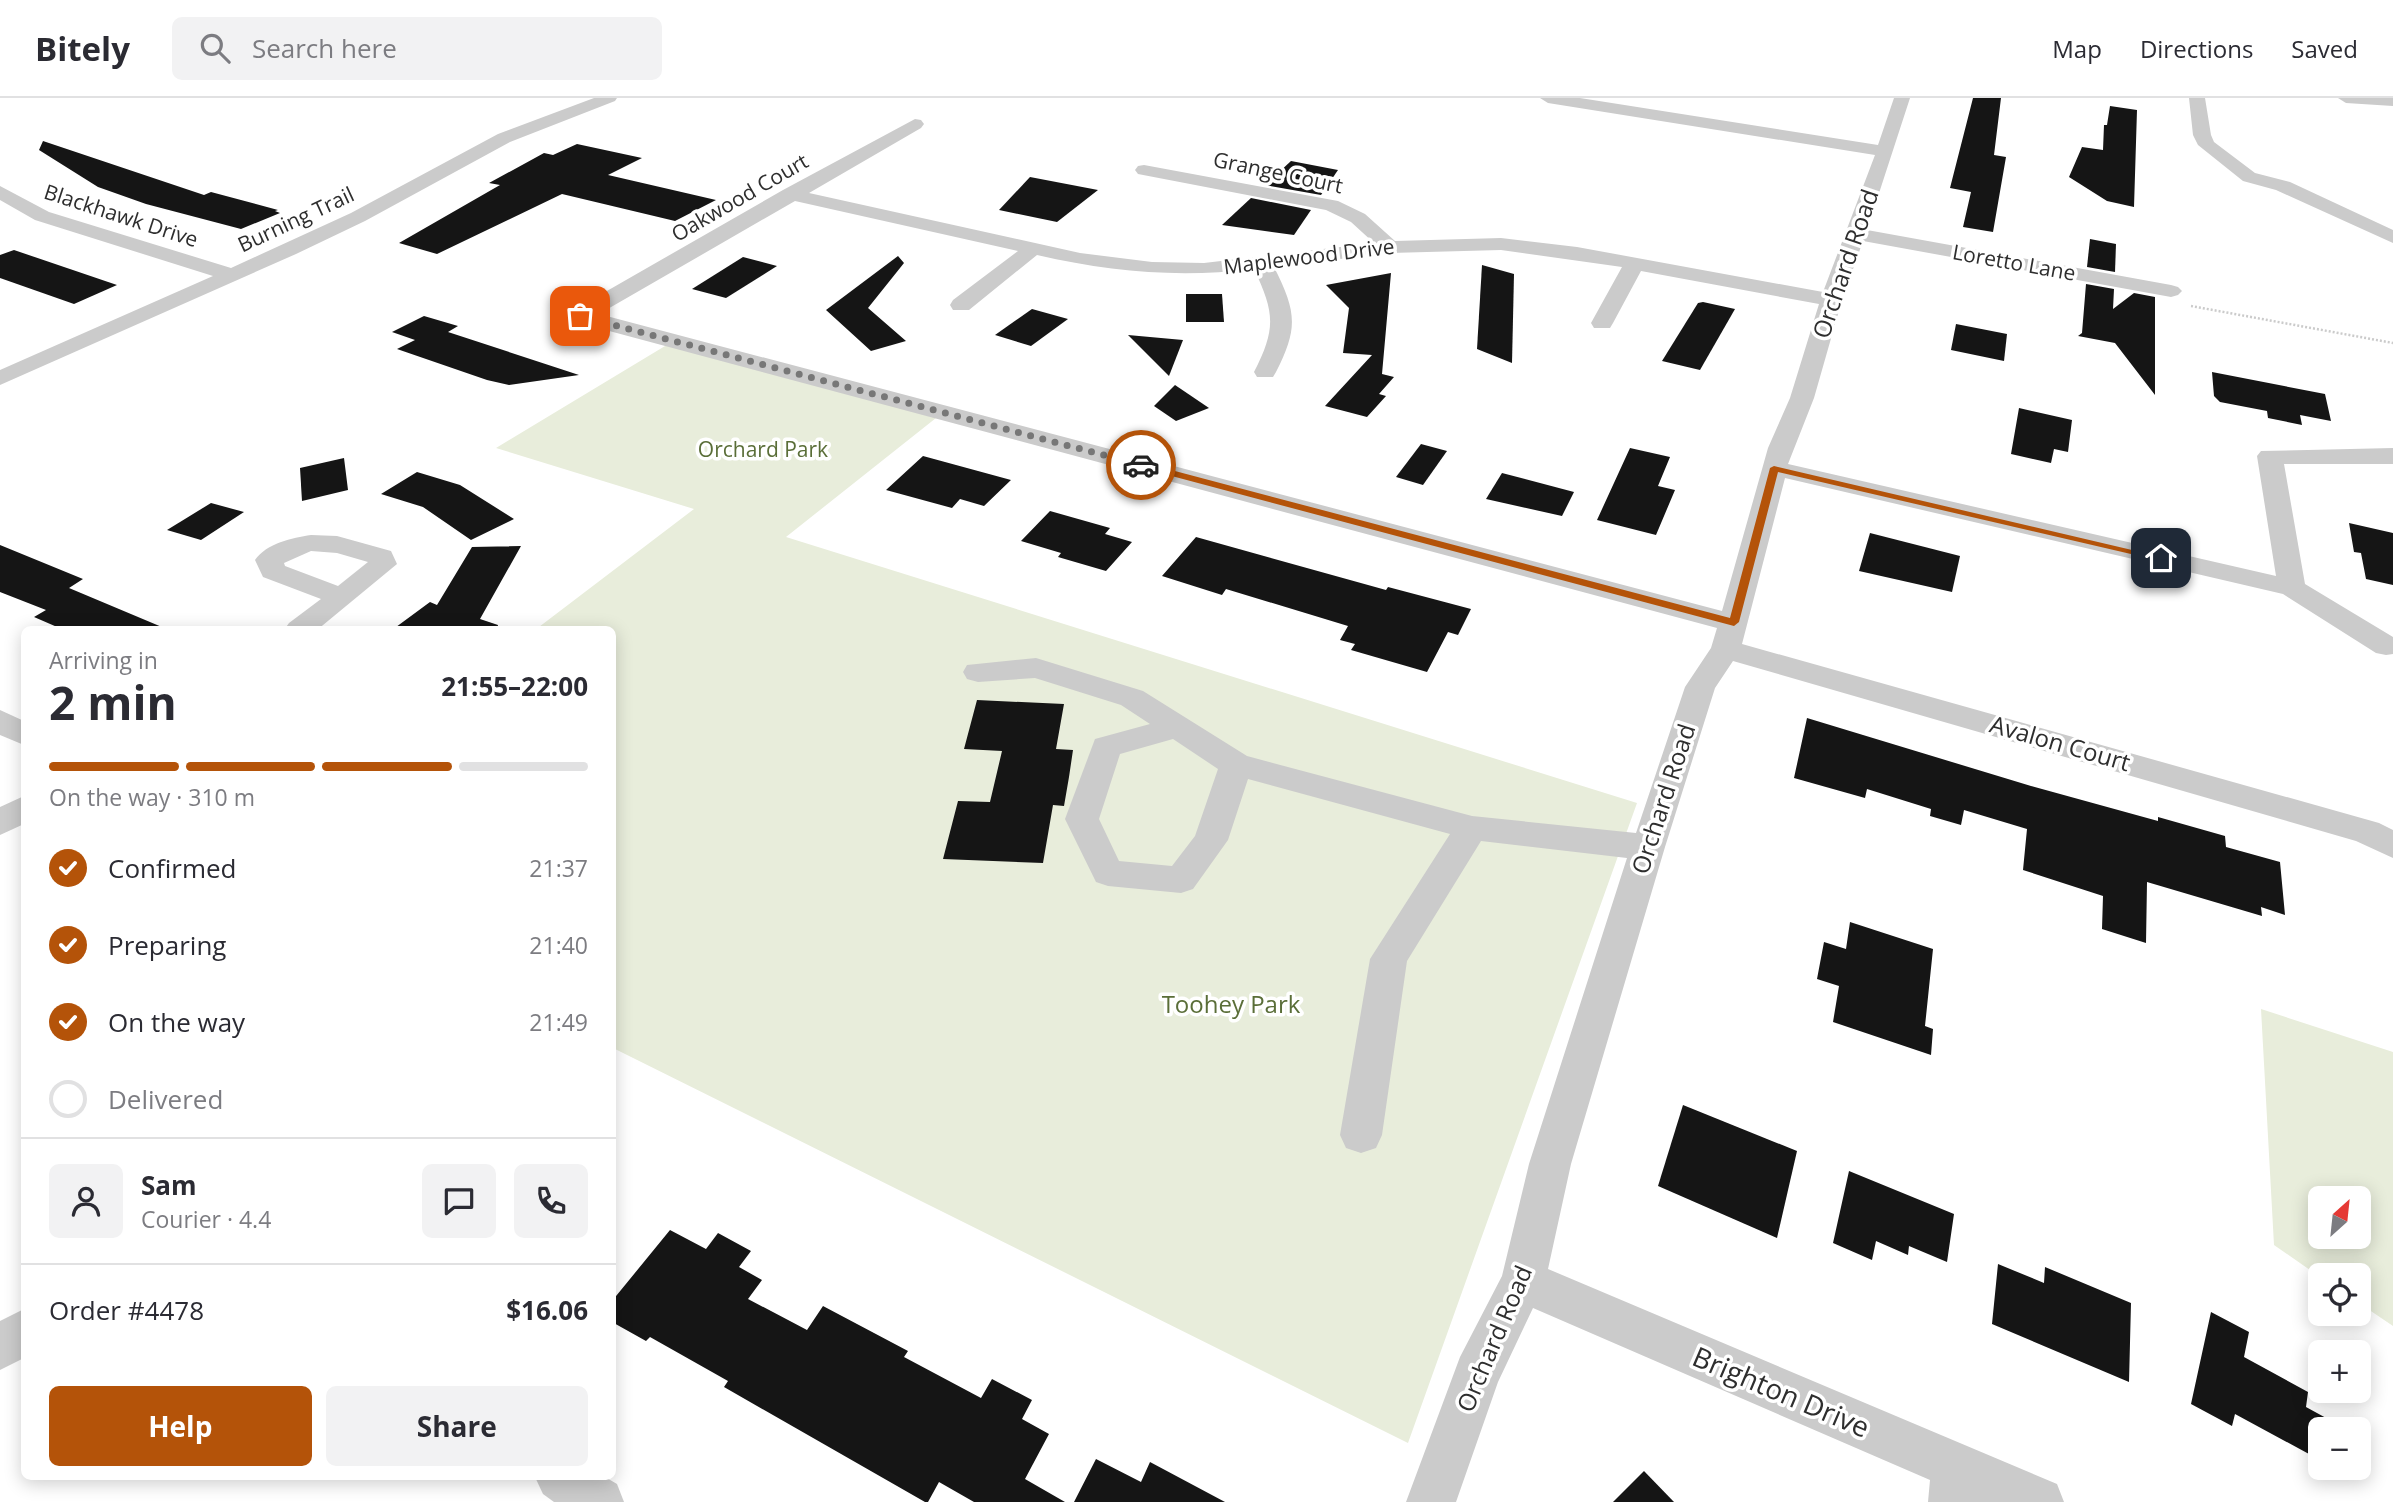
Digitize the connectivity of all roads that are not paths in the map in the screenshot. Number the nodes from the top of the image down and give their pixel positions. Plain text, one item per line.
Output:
1 (609, 98) edge
2 (1548, 98) edge
3 (1902, 98) edge
4 (2197, 98) edge
5 (2346, 98) edge
6 (2393, 101) edge
7 (915, 124) dead end
8 (1885, 151) junction
9 (1144, 170) dead end
10 (0, 192) edge
11 (790, 194) junction
12 (1856, 234) junction
13 (2393, 237) edge
14 (1390, 247) junction
15 (1032, 249) junction
16 (1262, 264) junction
17 (1634, 264) junction
18 (232, 275) junction
19 (2171, 291) dead end
20 (1831, 300) junction
21 (961, 305) dead end
22 (589, 311) joint
23 (1602, 323) dead end
24 (1265, 372) dead end
25 (0, 378) edge
26 (2393, 456) edge
27 (1774, 468) junction
28 (2292, 588) junction
29 (342, 597) junction
30 (304, 626) edge
31 (1730, 636) junction
32 (2386, 646) dead end
33 (978, 672) dead end
34 (0, 721) edge
35 (1177, 727) junction
36 (21, 732) edge
37 (1236, 765) junction
38 (21, 810) edge
39 (0, 823) edge
40 (1472, 828) junction
41 (2393, 845) edge
42 (1648, 847) junction
43 (1361, 1135) dead end
44 (1523, 1281) junction
45 (21, 1334) edge
46 (0, 1347) edge
47 (565, 1480) edge
48 (1955, 1484) edge
49 (599, 1502) edge
50 (1431, 1502) edge
51 (2039, 1502) edge

1 - 18 street, Burning Trail
2 - 8 street
3 - 8 street, Orchard Road
4 - 13 street
5 - 6 street
7 - 11 street, Oakwood Court
8 - 12 street, Orchard Road
9 - 14 street, Grange Court
10 - 18 street, Blackhawk Drive
11 - 15 street, Maplewood Drive
11 - 22 street, Oakwood Court
12 - 19 street, Loretto Lane
12 - 20 street, Orchard Road
14 - 16 street, Maplewood Drive
14 - 17 street, Maplewood Drive
15 - 16 street, Maplewood Drive
15 - 21 street
16 - 24 street
17 - 20 street, Maplewood Drive
17 - 23 street
18 - 25 street, Burning Trail
20 - 27 street, Orchard Road
22 - 31 street, Avalon Court
26 - 28 street
27 - 28 street
27 - 31 street, Orchard Road
28 - 32 street
29 - 29 street
29 - 30 street
31 - 41 street, Avalon Court
31 - 42 street, Orchard Road
33 - 35 street
34 - 36 street
35 - 37 street
35 - 37 street
37 - 40 street
38 - 39 street
40 - 42 street
40 - 43 street
42 - 44 street, Orchard Road
44 - 48 street, Brighton Drive
44 - 50 street, Orchard Road
45 - 46 street
47 - 49 street
48 - 51 street, Brighton Drive

